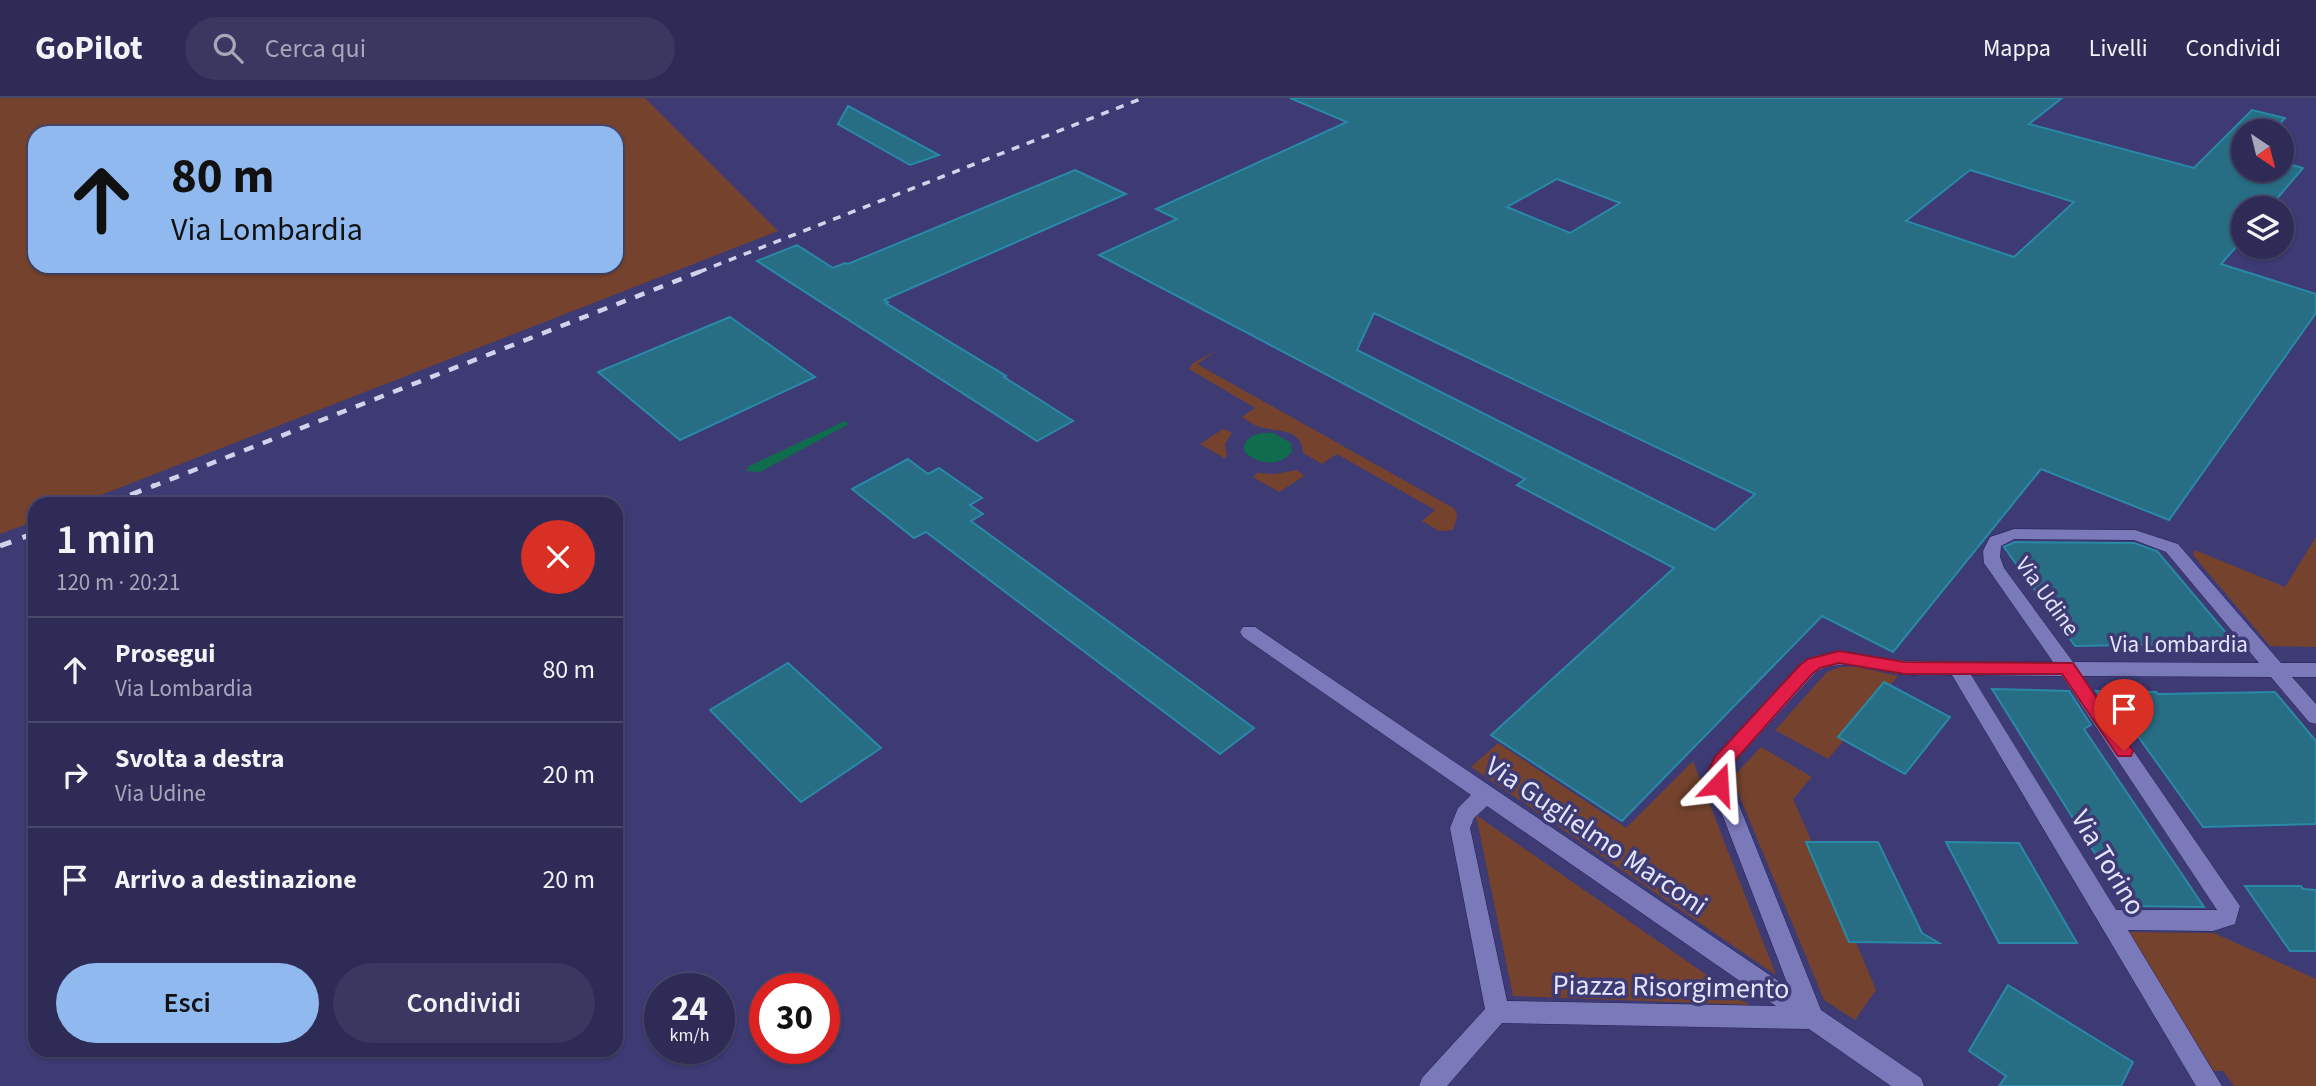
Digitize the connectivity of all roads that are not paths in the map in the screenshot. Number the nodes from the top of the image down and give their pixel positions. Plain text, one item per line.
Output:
1 (1249, 632) dead end
2 (1957, 668) junction
3 (2067, 668) junction
4 (2275, 670) junction
5 (2316, 670) edge
6 (2316, 717) edge
7 (1717, 772) joint
8 (1485, 794) junction
9 (2110, 920) junction
10 (1497, 1012) junction
11 (1812, 1018) junction
12 (1431, 1086) edge
13 (1912, 1086) edge
14 (2210, 1086) edge

1 - 8 street, Via Guglielmo Marconi
2 - 3 street, Via Lombardia
2 - 7 street, Via Lombardia
2 - 9 street, Via Torino
3 - 4 street, Via Lombardia
3 - 4 street, Via Udine
3 - 9 street, Via Udine
4 - 5 street, Via Lombardia
4 - 6 street, Via Udine
7 - 11 street, Piazza Risorgimento
8 - 10 street
8 - 11 street, Via Guglielmo Marconi
9 - 14 street, Via Torino
10 - 11 street, Piazza Risorgimento
10 - 12 street
11 - 13 street, Via Guglielmo Marconi

